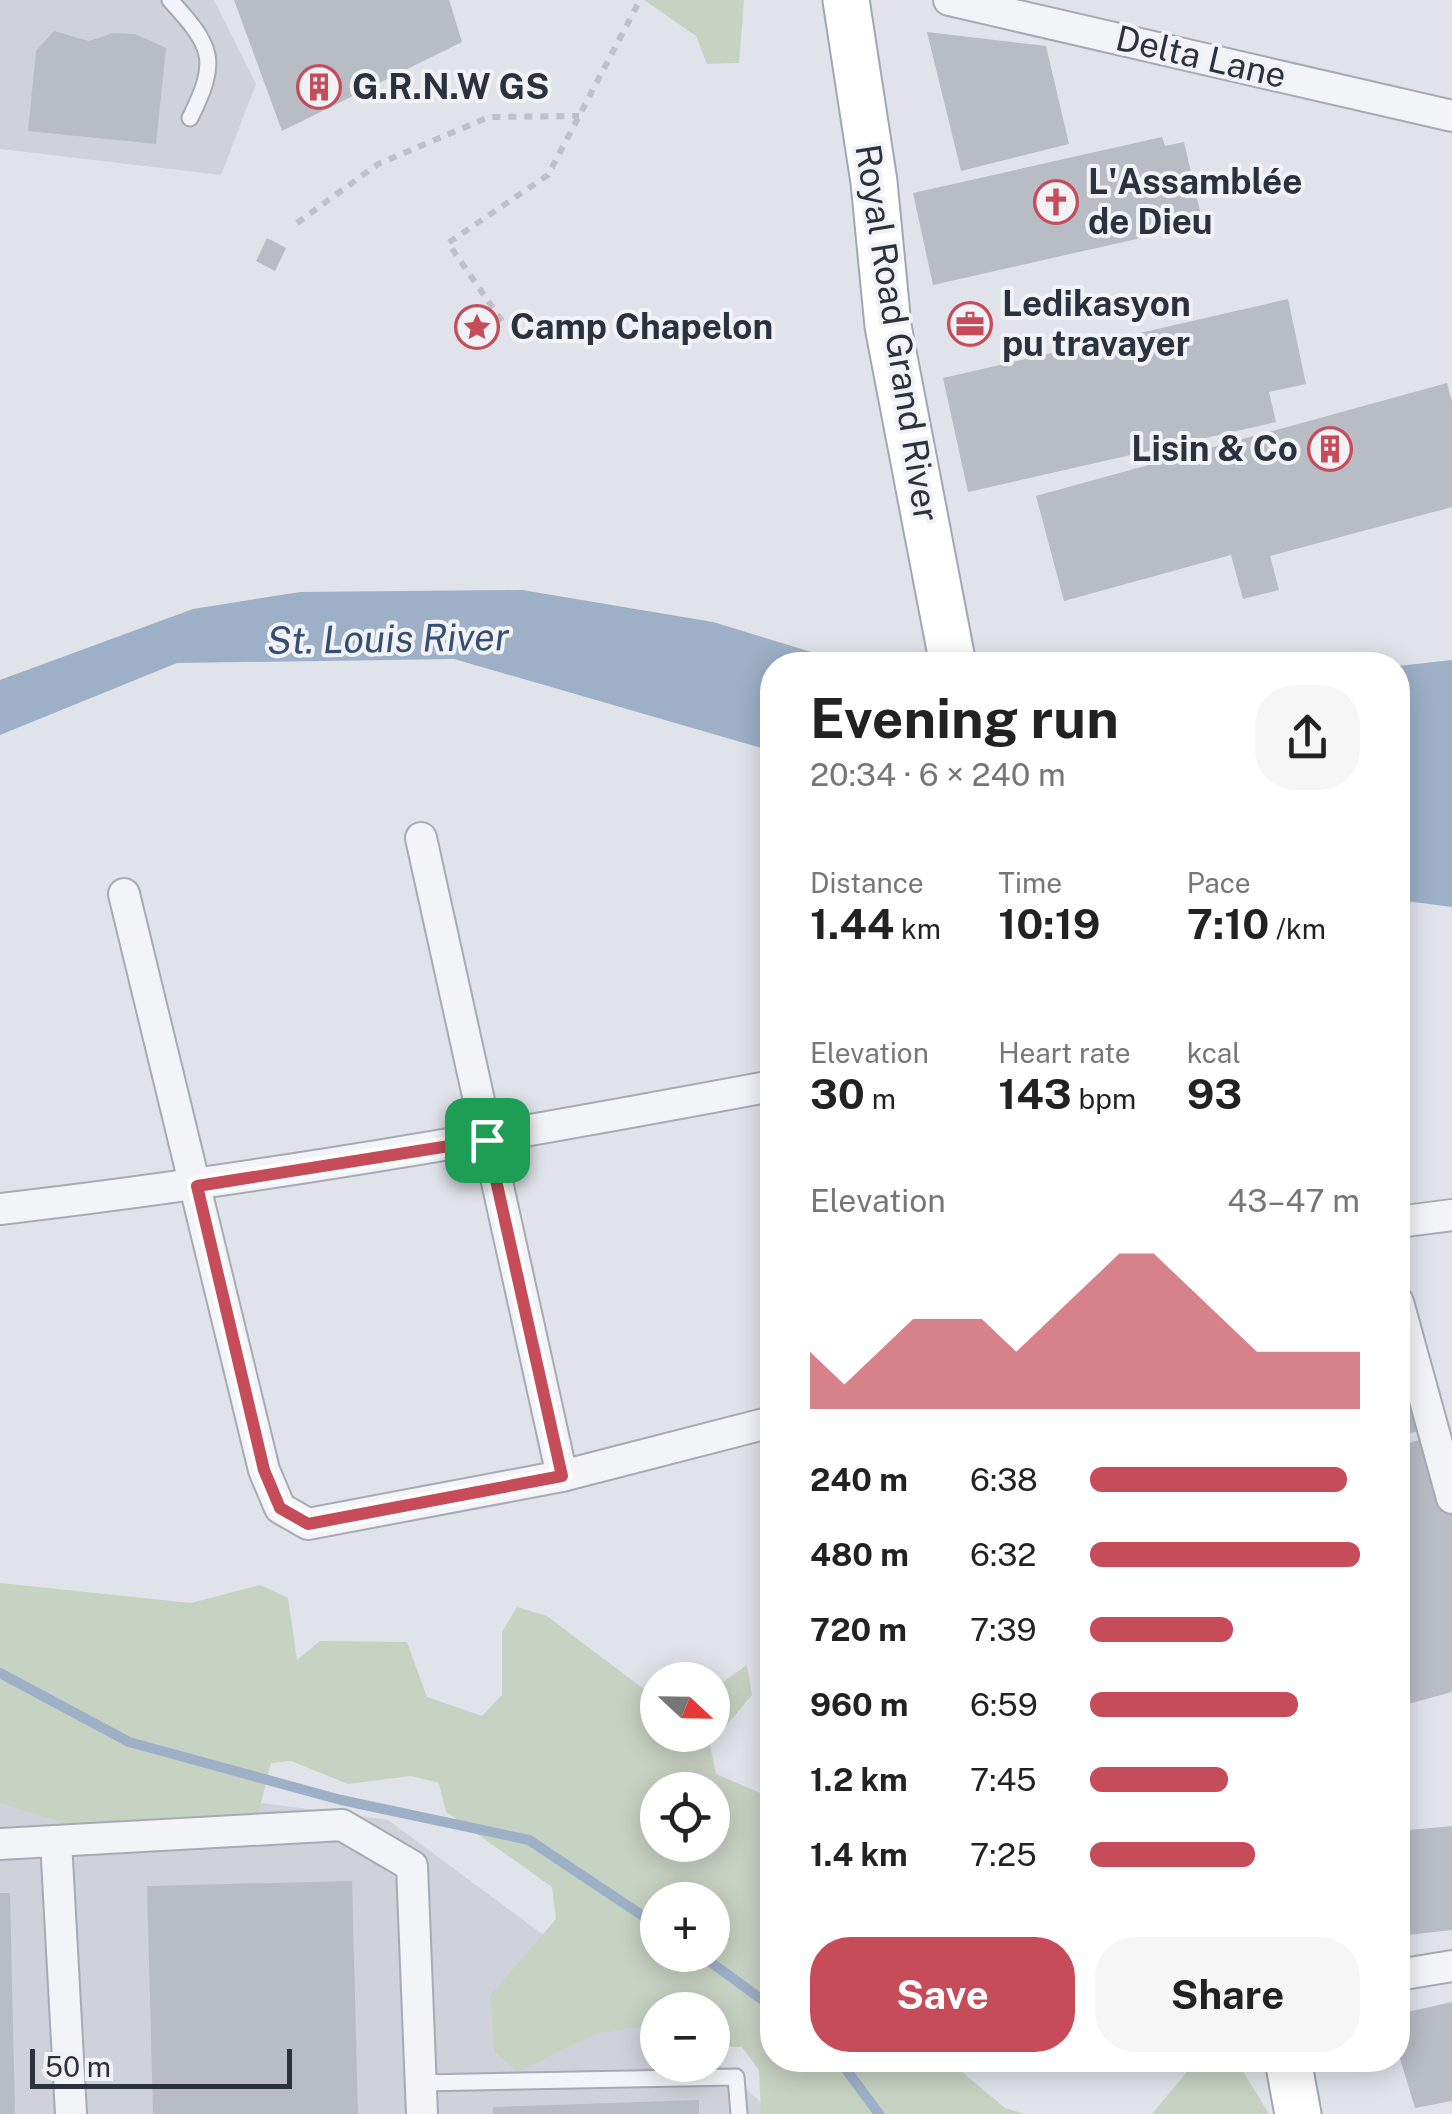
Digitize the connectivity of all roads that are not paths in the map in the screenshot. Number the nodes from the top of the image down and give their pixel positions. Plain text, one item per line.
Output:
1 (170, 0) edge
2 (830, 0) edge
3 (846, 0) edge
4 (949, 0) edge
5 (853, 44) junction
6 (1452, 116) edge
7 (190, 118) dead end
8 (951, 652) edge
9 (421, 838) dead end
10 (124, 894) dead end
11 (760, 1088) edge
12 (487, 1140) junction
13 (197, 1186) junction
14 (0, 1209) edge
15 (1452, 1215) edge
16 (1410, 1220) edge
17 (1410, 1346) edge
18 (760, 1425) edge
19 (562, 1476) junction
20 (1452, 1498) edge
21 (56, 1840) junction
22 (0, 1844) edge
23 (1452, 1966) edge
24 (1410, 1972) edge
25 (1290, 2072) edge
26 (421, 2083) junction
27 (70, 2114) edge
28 (422, 2114) edge
29 (739, 2114) edge
30 (1298, 2114) edge

1 - 7 lane
2 - 5 main road
3 - 5 main road, Royal Road Grand River
4 - 6 street, Delta Lane
5 - 8 main road, Royal Road Grand River
9 - 12 street
10 - 13 street
11 - 12 street
12 - 13 street
12 - 19 street
13 - 14 street
13 - 19 street
15 - 16 street
17 - 20 street
18 - 19 street
21 - 22 street
21 - 26 street
21 - 27 street
23 - 24 street
25 - 30 main road
26 - 28 street
26 - 29 lane

